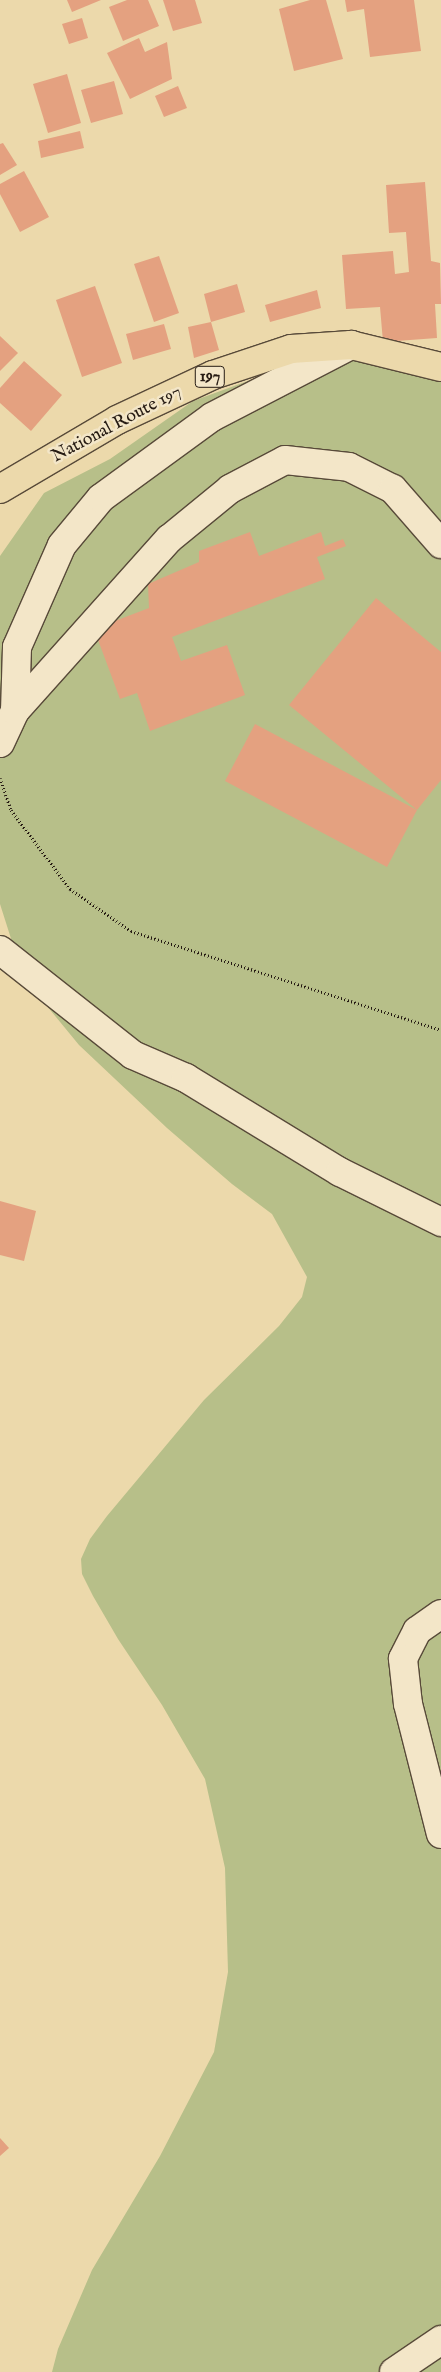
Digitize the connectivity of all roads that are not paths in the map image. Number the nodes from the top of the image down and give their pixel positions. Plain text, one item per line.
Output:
1 (351, 345) junction
2 (441, 367) edge
3 (0, 489) edge
4 (441, 544) edge
5 (15, 711) junction
6 (0, 743) edge
7 (0, 950) edge
8 (441, 1222) edge
9 (441, 1614) edge
10 (441, 1834) edge
11 (441, 2340) edge
12 (394, 2372) edge

1 - 2 highway, National Route 197 / 197
1 - 3 highway, National Route 197 / 197
1 - 5 street
4 - 5 street
5 - 6 street
7 - 8 street
9 - 10 street
11 - 12 street

